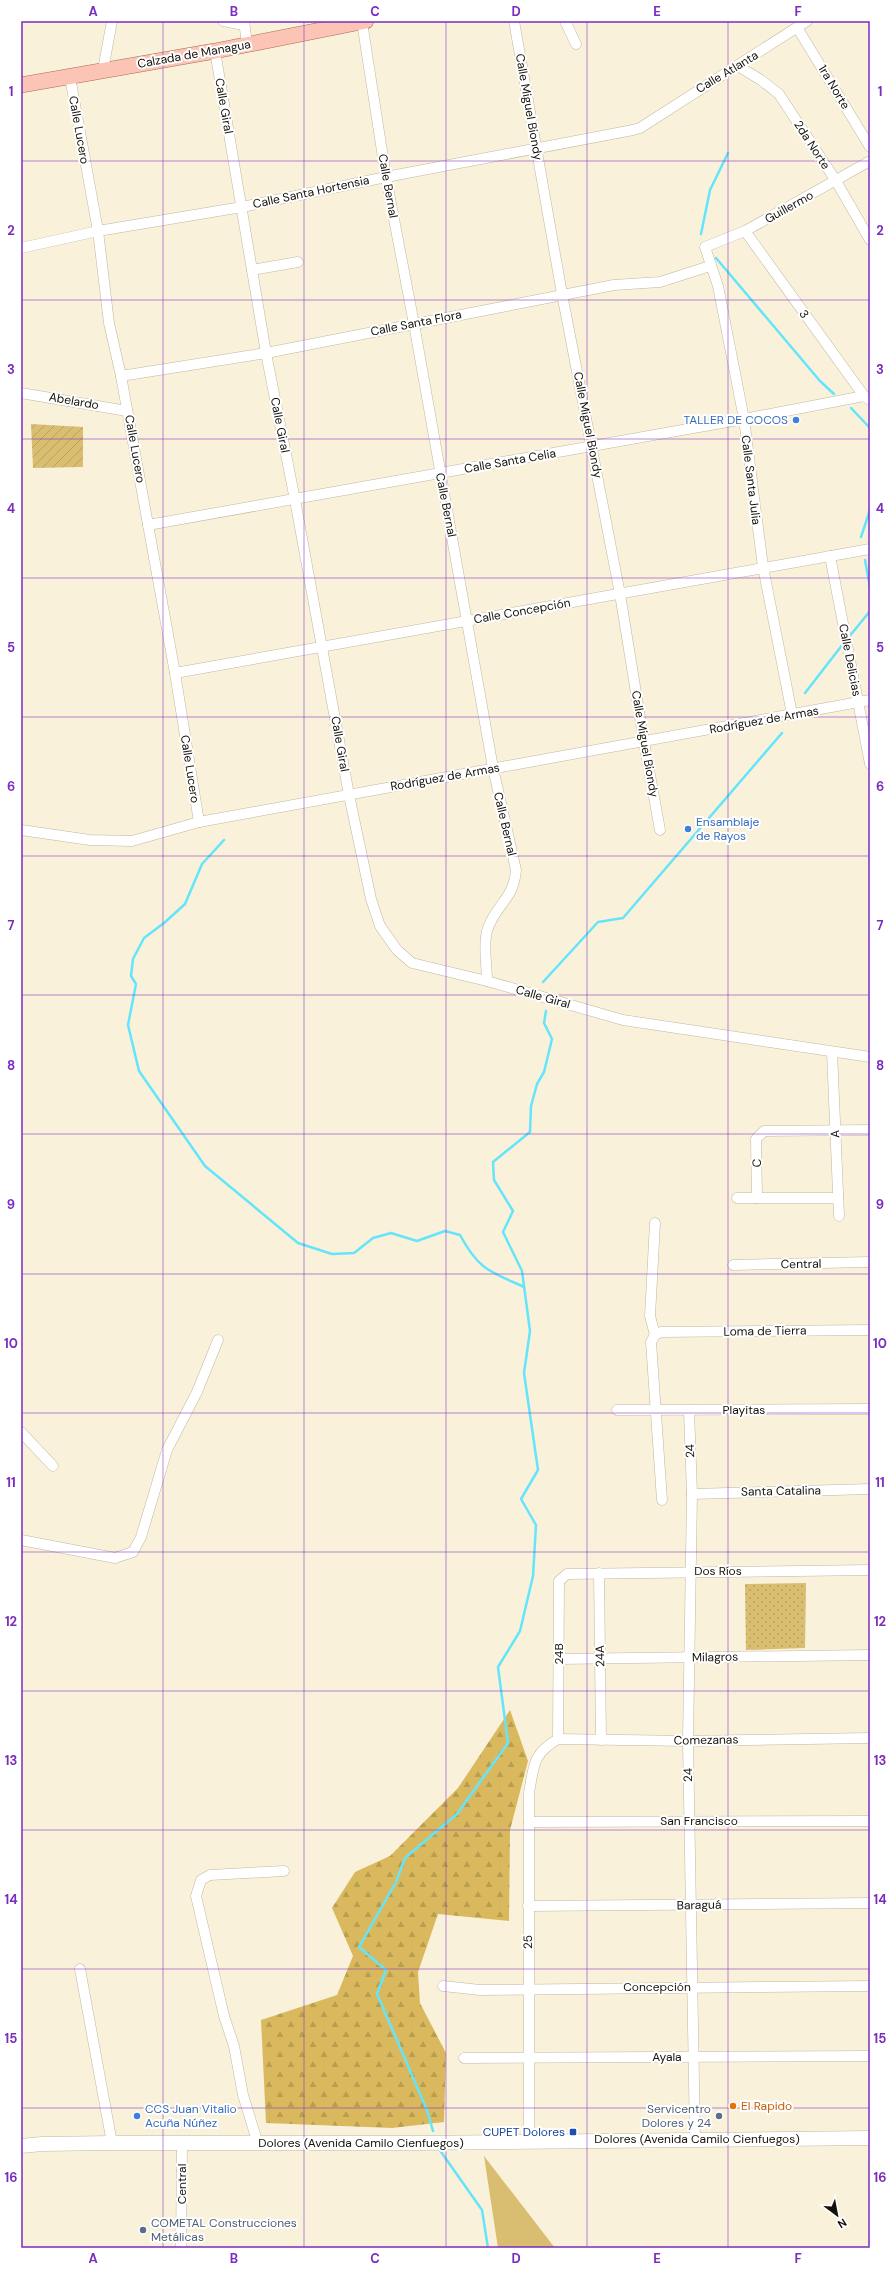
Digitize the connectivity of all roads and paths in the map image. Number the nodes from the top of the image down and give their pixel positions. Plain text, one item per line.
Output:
1 (112, 21) edge
2 (223, 21) edge
3 (364, 21) edge
4 (514, 21) edge
5 (565, 21) edge
6 (807, 21) edge
7 (244, 23) edge
8 (798, 29) junction
9 (247, 44) junction
10 (576, 44) dead end
11 (214, 51) junction
12 (738, 66) junction
13 (103, 70) junction
14 (70, 77) junction
15 (21, 85) edge
16 (646, 123) joint
17 (870, 147) edge
18 (536, 148) junction
19 (870, 161) edge
20 (386, 177) junction
21 (836, 181) junction
22 (242, 207) junction
23 (98, 231) junction
24 (745, 231) junction
25 (870, 240) edge
26 (705, 247) joint
27 (21, 248) edge
28 (298, 262) dead end
29 (710, 266) junction
30 (252, 270) junction
31 (562, 294) junction
32 (414, 324) junction
33 (266, 353) junction
34 (121, 376) junction
35 (21, 393) edge
36 (867, 398) edge
37 (128, 411) junction
38 (744, 419) junction
39 (592, 447) junction
40 (439, 473) junction
41 (295, 500) junction
42 (148, 526) junction
43 (870, 549) edge
44 (830, 556) junction
45 (763, 568) junction
46 (620, 594) junction
47 (468, 621) junction
48 (323, 648) junction
49 (175, 673) junction
50 (870, 700) edge
51 (858, 703) junction
52 (792, 714) junction
53 (644, 742) junction
54 (870, 764) edge
55 (493, 768) junction
56 (349, 795) junction
57 (199, 822) junction
58 (21, 830) edge
59 (660, 830) dead end
60 (487, 981) junction
61 (832, 1052) junction
62 (870, 1057) edge
63 (835, 1130) junction
64 (870, 1130) edge
65 (737, 1198) dead end
66 (757, 1198) junction
67 (838, 1198) junction
68 (839, 1216) dead end
69 (655, 1223) dead end
70 (870, 1262) edge
71 (732, 1265) dead end
72 (870, 1330) edge
73 (658, 1334) junction
74 (218, 1340) dead end
75 (657, 1408) junction
76 (870, 1409) edge
77 (617, 1410) dead end
78 (689, 1410) junction
79 (21, 1432) edge
80 (53, 1466) dead end
81 (870, 1489) edge
82 (692, 1494) junction
83 (662, 1500) dead end
84 (21, 1540) edge
85 (870, 1570) edge
86 (690, 1571) junction
87 (599, 1573) junction
88 (567, 1574) joint
89 (870, 1654) edge
90 (600, 1658) junction
91 (689, 1658) junction
92 (559, 1659) junction
93 (870, 1738) edge
94 (558, 1739) junction
95 (601, 1740) junction
96 (688, 1741) junction
97 (870, 1821) edge
98 (529, 1822) junction
99 (689, 1822) junction
100 (284, 1872) dead end
101 (870, 1903) edge
102 (691, 1905) junction
103 (528, 1906) junction
104 (80, 1969) dead end
105 (443, 1986) dead end
106 (870, 1986) edge
107 (692, 1987) junction
108 (529, 1988) junction
109 (530, 2056) junction
110 (870, 2056) edge
111 (692, 2057) junction
112 (464, 2058) dead end
113 (870, 2138) edge
114 (695, 2139) junction
115 (529, 2141) junction
116 (112, 2143) junction
117 (182, 2144) junction
118 (258, 2144) junction
119 (21, 2146) edge
120 (181, 2248) edge

1 - 13 street
2 - 7 street
3 - 9 main road, Calzada de Managua
3 - 20 street, Calle Bernal
4 - 18 street, Calle Miguel Biondy
5 - 10 street
6 - 8 street, Calle Atlanta
7 - 9 street
8 - 12 street, Calle Atlanta
8 - 17 street, 1ra Norte
9 - 11 main road, Calzada de Managua
11 - 13 main road, Calzada de Managua
11 - 22 street, Calle Giral
12 - 16 street, Calle Atlanta
12 - 21 street, 2da Norte
13 - 14 main road, Calzada de Managua
14 - 15 main road, Calzada de Managua
14 - 23 street, Calle Lucero
16 - 18 street, Calle Santa Hortensia
18 - 20 street, Calle Santa Hortensia
18 - 31 street, Calle Miguel Biondy
19 - 21 street, Guillermo
20 - 22 street, Calle Santa Hortensia
20 - 32 street, Calle Bernal
21 - 24 street, Guillermo
21 - 25 street, 2da Norte
22 - 23 street, Calle Santa Hortensia
22 - 30 street, Calle Giral
23 - 27 street, Calle Santa Hortensia
23 - 34 street, Calle Lucero
24 - 26 street, Guillermo
24 - 36 street, 3
26 - 29 street, Calle Santa Julia
28 - 30 street
29 - 31 street, Calle Santa Flora
29 - 38 street, Calle Santa Julia
30 - 33 street, Calle Giral
31 - 32 street, Calle Santa Flora
31 - 39 street, Calle Miguel Biondy
32 - 33 street, Calle Santa Flora
32 - 40 street, Calle Bernal
33 - 34 street, Calle Santa Flora
33 - 41 street, Calle Giral
34 - 37 street, Calle Lucero
35 - 37 street, Abelardo
36 - 38 street, Calle Santa Celia
37 - 42 street, Calle Lucero
38 - 39 street, Calle Santa Celia
38 - 45 street, Calle Santa Julia
39 - 40 street, Calle Santa Celia
39 - 46 street, Calle Miguel Biondy
40 - 41 street, Calle Santa Celia
40 - 47 street, Calle Bernal
41 - 42 street, Calle Santa Celia
41 - 48 street, Calle Giral
42 - 49 street, Calle Lucero
43 - 44 street, Calle Concepción
44 - 45 street, Calle Concepción
44 - 51 street, Calle Delicias
45 - 46 street, Calle Concepción
45 - 52 street, Calle Santa Julia
46 - 47 street, Calle Concepción
46 - 53 street, Calle Miguel Biondy
47 - 48 street, Calle Concepción
47 - 55 street, Calle Bernal
48 - 49 street, Calle Concepción
48 - 56 street, Calle Giral
49 - 57 street, Calle Lucero
50 - 51 street, Rodríguez de Armas
51 - 52 street, Rodríguez de Armas
51 - 54 street, Calle Delicias
52 - 53 street, Rodríguez de Armas
53 - 55 street, Rodríguez de Armas
53 - 59 street, Calle Miguel Biondy
55 - 56 street, Rodríguez de Armas
55 - 60 street, Calle Bernal
56 - 57 street, Rodríguez de Armas
56 - 60 street, Calle Giral
57 - 58 street, Rodríguez de Armas
60 - 61 street, Calle Giral
61 - 62 street, Calle Giral
61 - 63 street, A
63 - 64 street
63 - 66 street, C
63 - 67 street, A
65 - 66 street
66 - 67 street
67 - 68 street, A
69 - 73 street
70 - 71 street, Central
72 - 73 street, Loma de Tierra
73 - 75 street
74 - 84 street
75 - 77 street, Playitas
75 - 78 street, Playitas
75 - 83 street
76 - 78 street, Playitas
78 - 82 street, 24
79 - 80 street
81 - 82 street, Santa Catalina
82 - 86 street, 24
85 - 86 street, Dos Ríos
86 - 87 street, Dos Ríos
86 - 91 street, 24
87 - 88 street, Dos Ríos
87 - 90 street, 24A
88 - 92 street, 24B
89 - 91 street, Milagros
90 - 91 street, Milagros
90 - 92 street, Milagros
90 - 95 street, 24A
91 - 96 street, 24
92 - 94 street, 24B
93 - 96 street, Comezanas
94 - 95 street, Comezanas
94 - 98 street, 25
95 - 96 street, Comezanas
96 - 99 street, 24
97 - 99 street, San Francisco
98 - 99 street, San Francisco
98 - 103 street, 25
99 - 102 street, 24
100 - 118 street
101 - 102 street, Baraguá
102 - 103 street, Baraguá
102 - 107 street, 24
103 - 108 street, 25
104 - 116 street
105 - 108 street, Concepción
106 - 107 street, Concepción
107 - 108 street, Concepción
107 - 111 street, 24
108 - 109 street, 25
109 - 111 street, Ayala
109 - 112 street, Ayala
109 - 115 street, 25
110 - 111 street, Ayala
111 - 114 street, 24
113 - 114 main road, Dolores (Avenida Camilo Cienfuegos)
114 - 115 main road, Dolores (Avenida Camilo Cienfuegos)
115 - 118 main road, Dolores (Avenida Camilo Cienfuegos)
116 - 117 main road, Dolores (Avenida Camilo Cienfuegos)
116 - 119 main road, Dolores (Avenida Camilo Cienfuegos)
117 - 118 main road, Dolores (Avenida Camilo Cienfuegos)
117 - 120 street, Central

